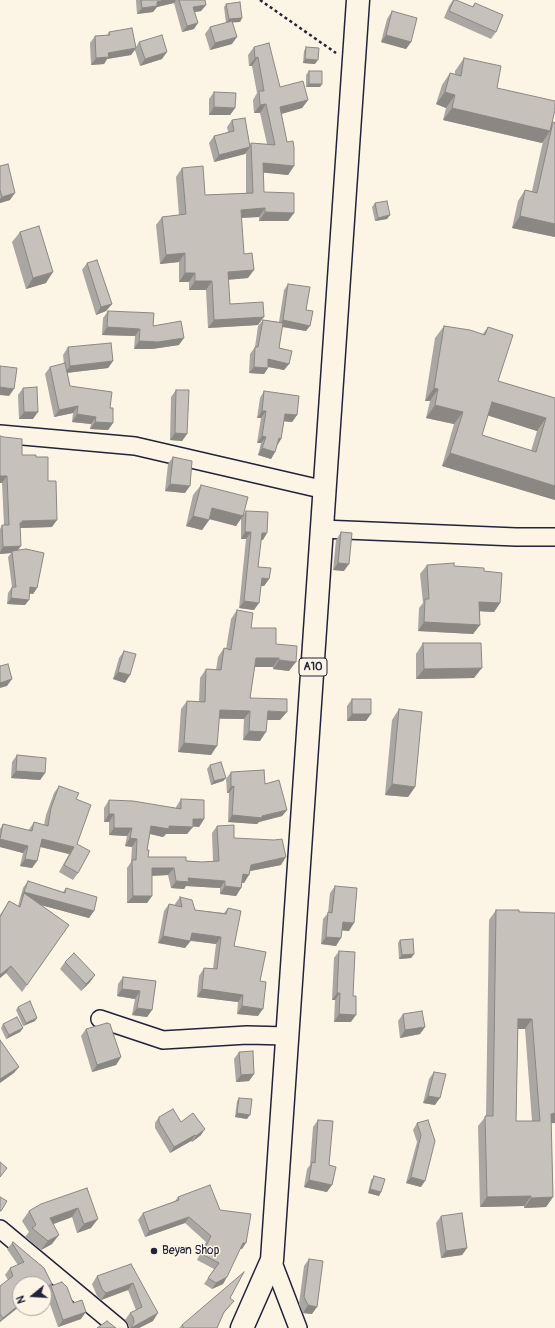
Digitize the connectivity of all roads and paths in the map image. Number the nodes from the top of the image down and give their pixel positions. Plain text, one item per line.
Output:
1 (260, 0) edge
2 (358, 0) edge
3 (355, 66) junction
4 (0, 434) edge
5 (325, 490) junction
6 (322, 529) junction
7 (555, 537) edge
8 (100, 1019) dead end
9 (287, 1036) junction
10 (0, 1229) edge
11 (272, 1260) junction
12 (120, 1328) edge
13 (242, 1328) edge
14 (298, 1328) edge

1 - 3 path
2 - 3 highway, A10
3 - 5 highway, A10
4 - 5 street
5 - 6 highway, A10
6 - 7 street
6 - 9 highway, A10
8 - 9 street
9 - 11 highway, A10
10 - 12 street
11 - 13 highway, A10
11 - 14 street

